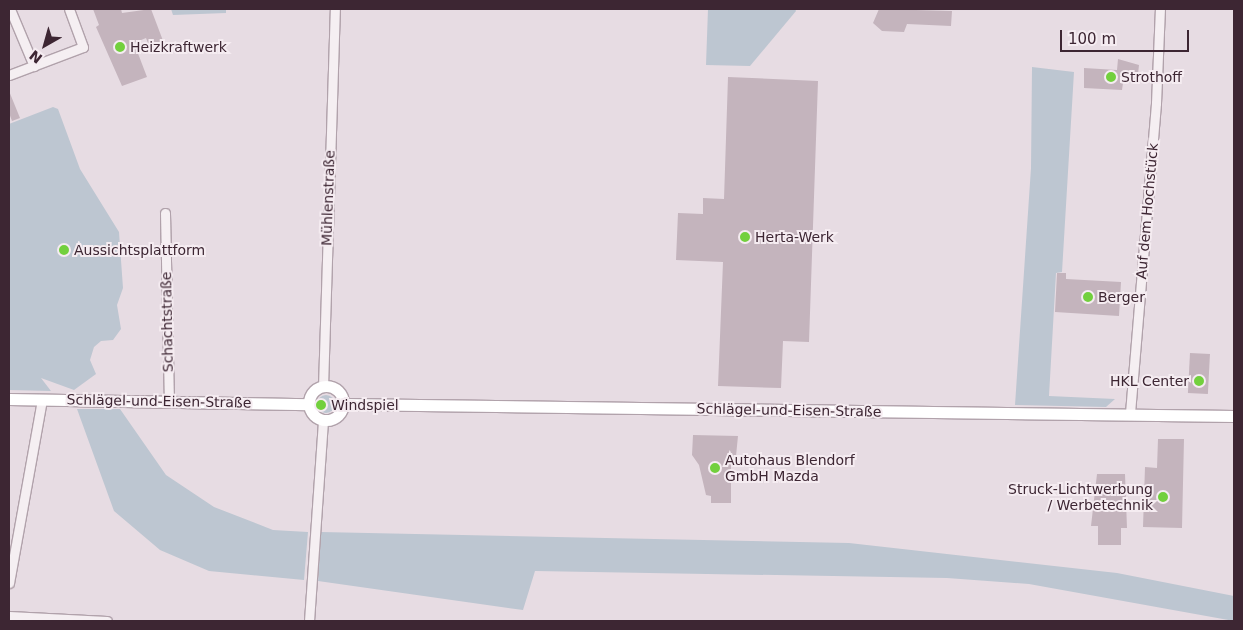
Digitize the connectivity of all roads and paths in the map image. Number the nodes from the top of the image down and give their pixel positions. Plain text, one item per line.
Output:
1 (10, 9) edge
2 (68, 9) edge
3 (336, 9) edge
4 (1160, 9) edge
5 (34, 66) junction
6 (9, 76) edge
7 (165, 214) dead end
8 (323, 387) junction
9 (9, 399) edge
10 (42, 400) junction
11 (169, 401) junction
12 (309, 404) junction
13 (343, 404) junction
14 (1130, 413) junction
15 (1234, 416) edge
16 (323, 420) junction
17 (9, 583) edge
18 (9, 616) edge
19 (107, 621) edge
20 (310, 621) edge

1 - 5 street
2 - 5 street
3 - 8 street, Mühlenstraße
4 - 14 street, Auf dem Hochstück
5 - 6 street
7 - 11 street, Schachtstraße
8 - 12 street
8 - 13 street
9 - 10 street, Schlägel-und-Eisen-Straße
10 - 11 street, Schlägel-und-Eisen-Straße
10 - 17 street
11 - 12 street, Schlägel-und-Eisen-Straße
12 - 16 street
13 - 14 street, Schlägel-und-Eisen-Straße
13 - 16 street
14 - 15 street, Schlägel-und-Eisen-Straße
16 - 20 street
18 - 19 street

